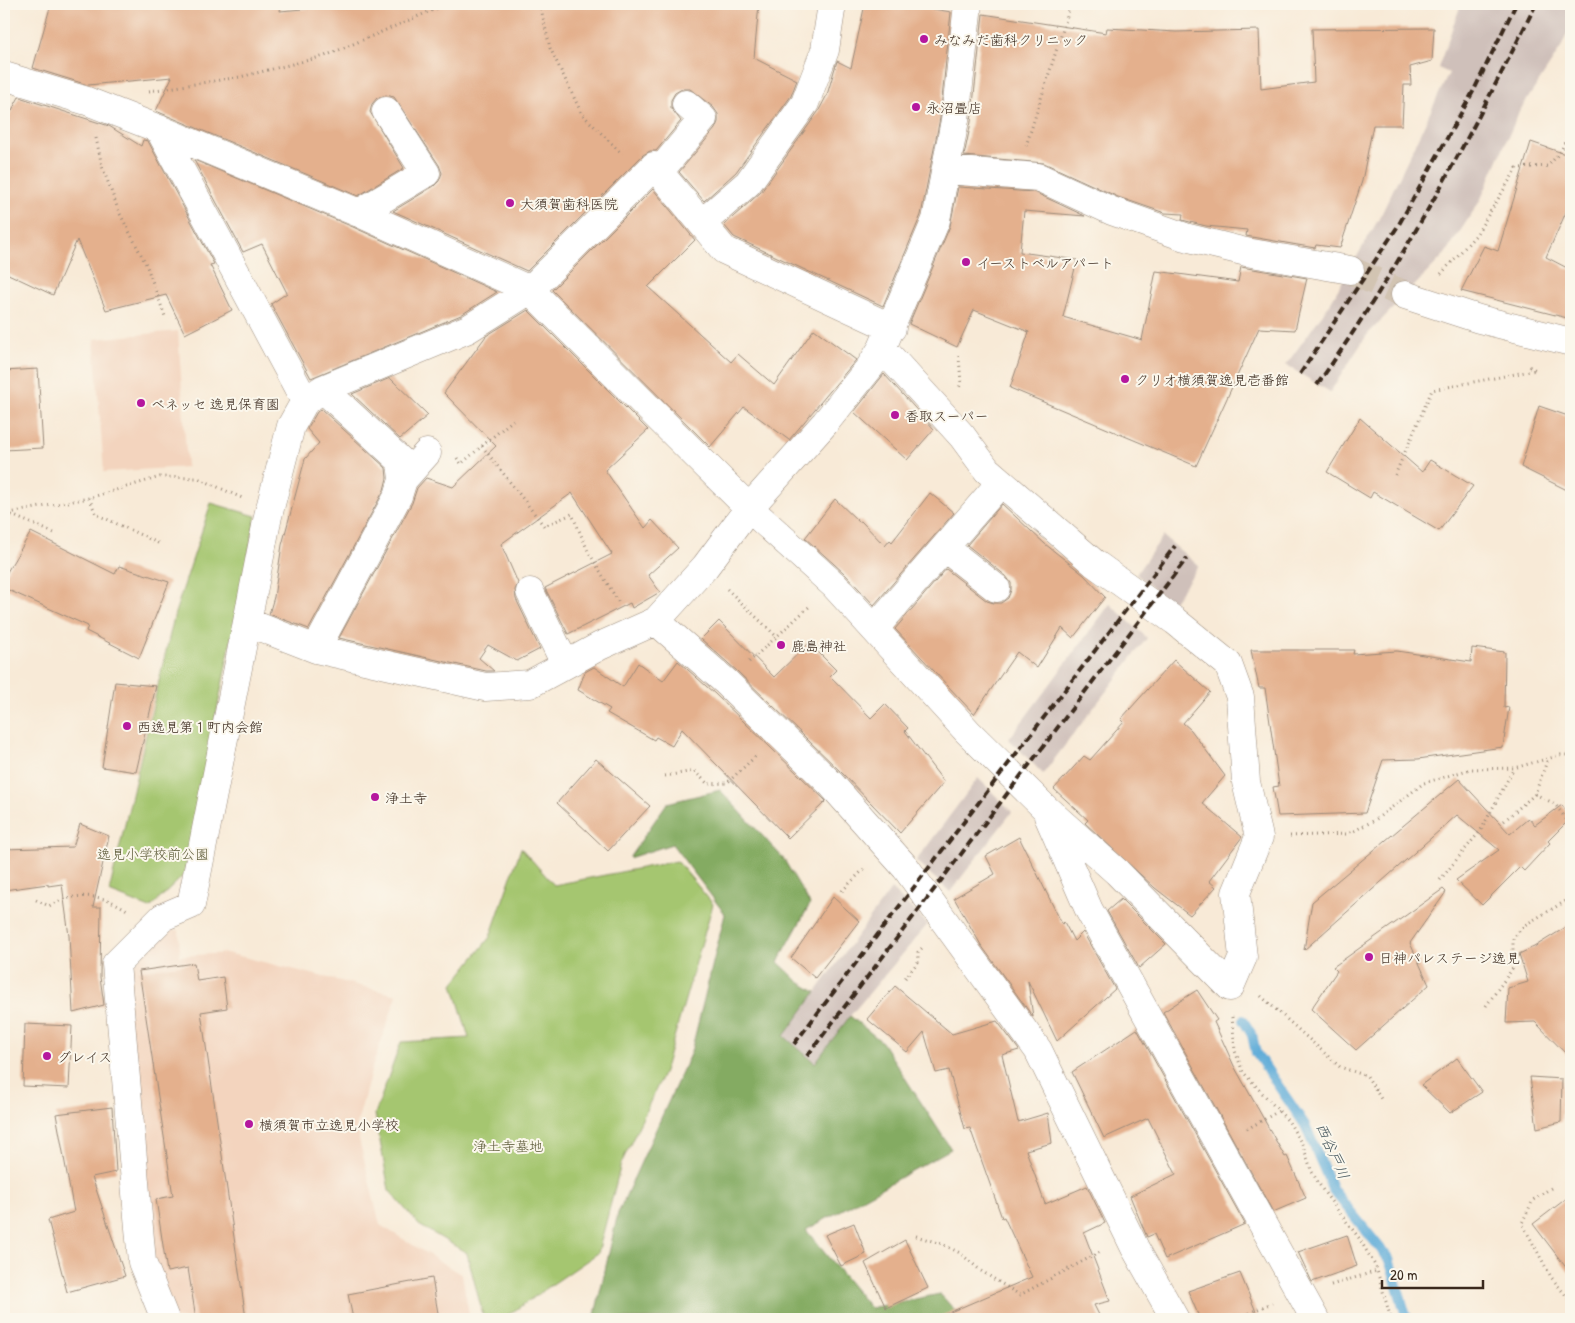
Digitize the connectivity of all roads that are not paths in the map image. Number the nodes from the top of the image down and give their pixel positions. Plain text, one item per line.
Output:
1 (832, 4) edge
2 (968, 4) edge
3 (4, 76) edge
4 (686, 104) dead end
5 (386, 111) dead end
6 (159, 129) junction
7 (946, 170) junction
8 (652, 174) junction
9 (359, 213) junction
10 (702, 223) junction
11 (1350, 270) tunnel mouth
12 (530, 290) junction
13 (1413, 298) tunnel mouth
14 (887, 338) junction
15 (1571, 342) edge
16 (314, 395) junction
17 (427, 453) road end
18 (403, 480) junction
19 (1001, 482) junction
20 (748, 508) junction
21 (945, 548) junction
22 (996, 588) dead end
23 (530, 592) dead end
24 (247, 622) junction
25 (646, 625) junction
26 (874, 629) junction
27 (316, 648) junction
28 (565, 664) junction
29 (1045, 808) junction
30 (165, 1319) edge
31 (1175, 1319) edge
32 (1315, 1319) edge

1 - 10 street
2 - 7 street
3 - 6 street
4 - 8 street
5 - 9 street
6 - 9 street
6 - 16 street
7 - 11 street
7 - 14 street
8 - 10 street
8 - 12 street
9 - 12 street
10 - 14 street
12 - 16 street
12 - 20 street
13 - 15 street
14 - 19 street
14 - 20 street
16 - 18 street
16 - 24 street
17 - 18 street
18 - 27 street
19 - 21 street
19 - 29 street
20 - 25 street
20 - 26 street
21 - 22 street
21 - 26 street
23 - 28 street
24 - 27 street
24 - 30 street
25 - 28 street
25 - 31 street
26 - 29 street
27 - 28 street
29 - 32 street

